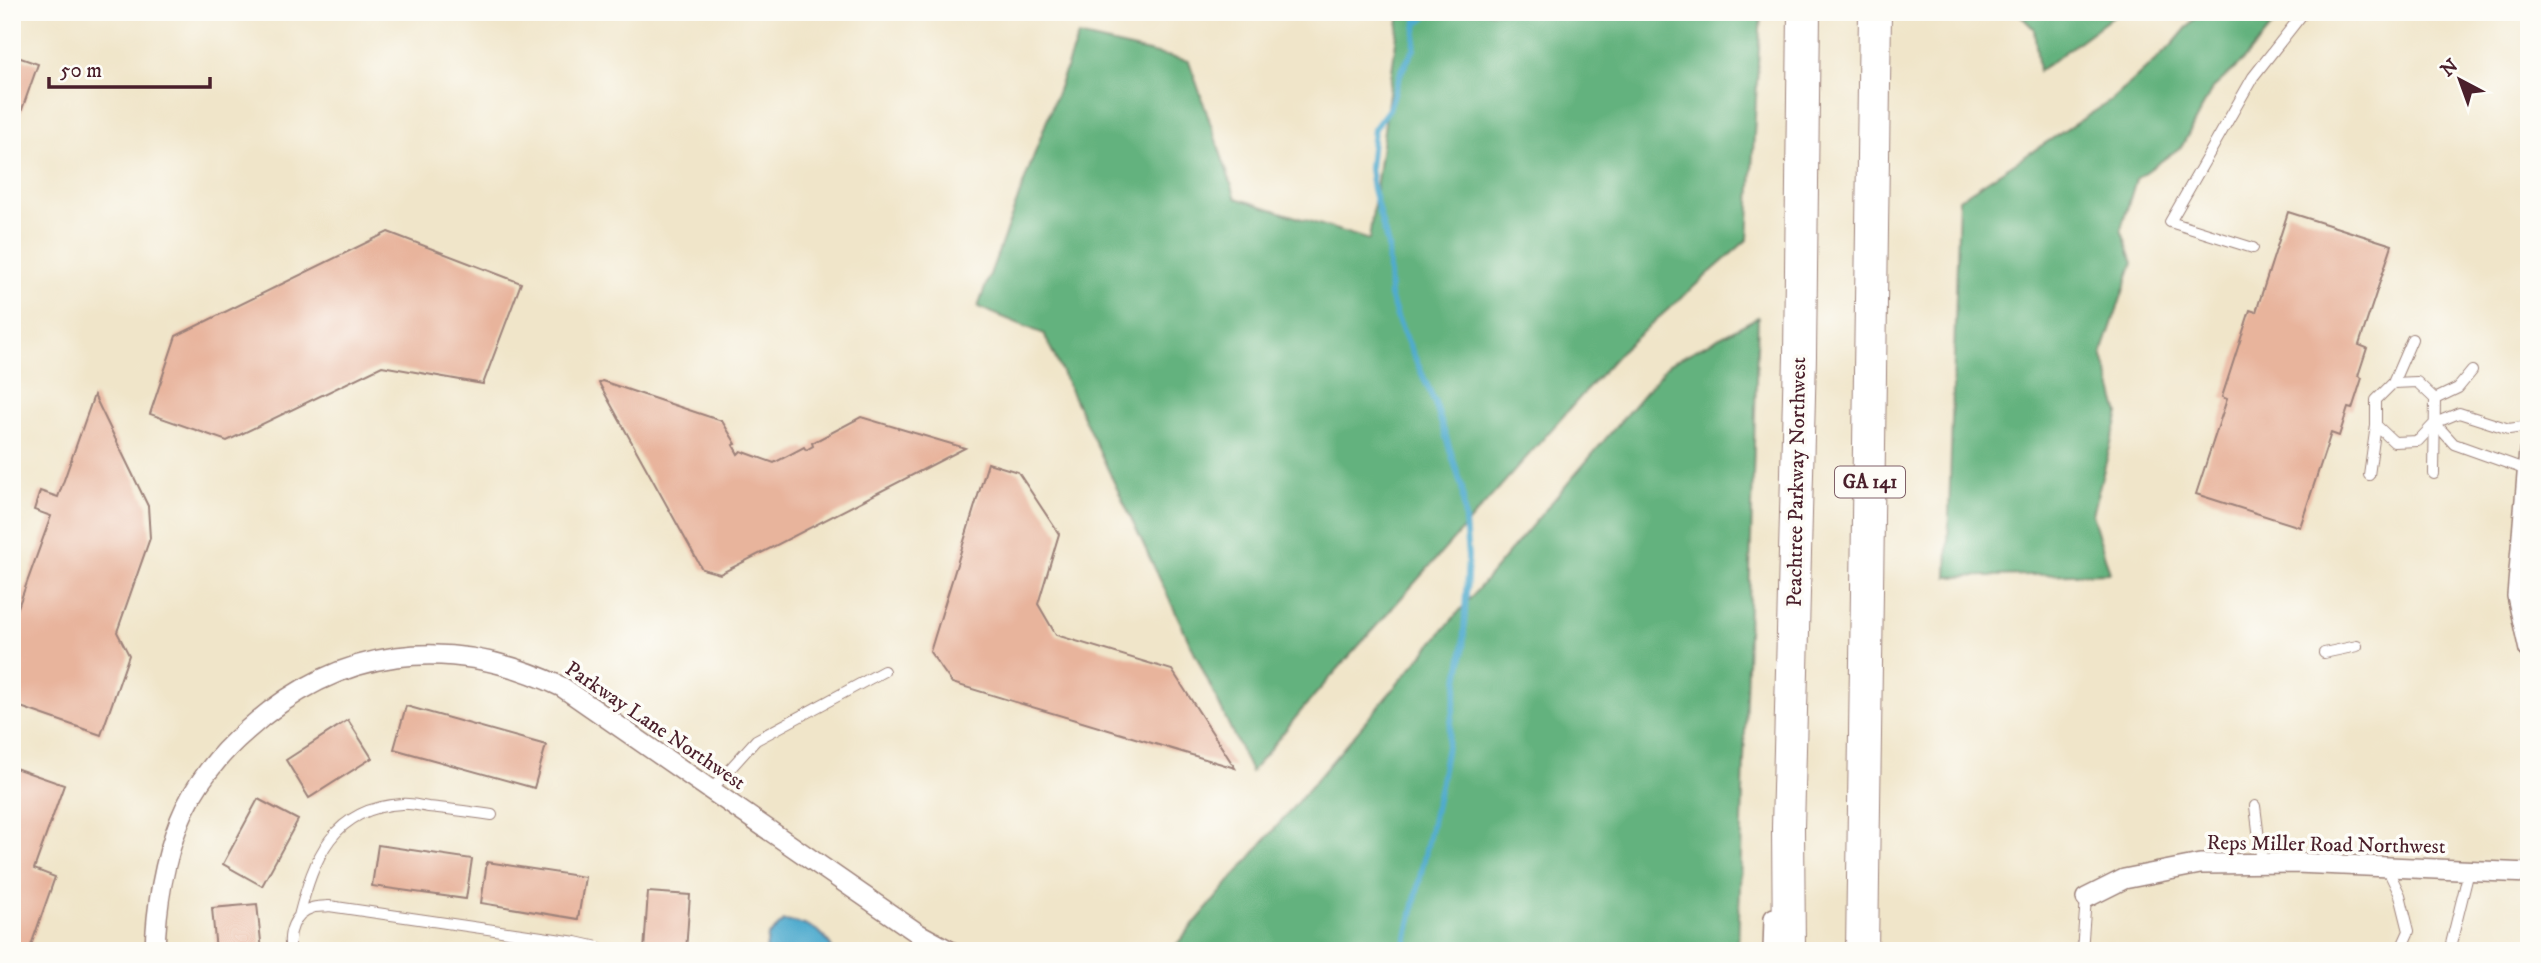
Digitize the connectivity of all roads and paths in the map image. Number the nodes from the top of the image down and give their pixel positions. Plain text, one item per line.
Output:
1 (1804, 12) edge
2 (2304, 12) edge
3 (1877, 14) edge
4 (2253, 248) dead end
5 (2412, 339) dead end
6 (2472, 371) dead end
7 (2393, 383) junction
8 (2435, 399) junction
9 (2435, 423) junction
10 (2376, 425) junction
11 (2529, 426) edge
12 (2528, 461) edge
13 (2434, 474) dead end
14 (2369, 475) dead end
15 (2357, 646) dead end
16 (2529, 650) edge
17 (2324, 653) dead end
18 (884, 671) dead end
19 (711, 790) junction
20 (2255, 806) dead end
21 (492, 815) dead end
22 (1788, 828) junction
23 (2262, 863) junction
24 (2387, 868) junction
25 (2469, 871) junction
26 (2529, 873) edge
27 (2086, 898) joint
28 (298, 916) junction
29 (155, 929) junction
30 (155, 951) edge
31 (163, 951) edge
32 (291, 951) edge
33 (603, 951) edge
34 (950, 951) edge
35 (1773, 951) edge
36 (1789, 951) edge
37 (1862, 951) edge
38 (2082, 951) edge
39 (2400, 951) edge
40 (2448, 951) edge

1 - 22 highway, Peachtree Parkway Northwest
2 - 4 lane
3 - 37 highway, GA 141
5 - 7 lane
6 - 8 lane
7 - 8 lane
7 - 10 lane
8 - 9 lane
9 - 10 lane
9 - 11 lane
9 - 12 lane
9 - 13 lane
10 - 14 lane
12 - 16 street
15 - 17 lane
18 - 19 lane
19 - 29 street, Parkway Lane Northwest
19 - 34 street, Parkway Lane Northwest
20 - 23 lane
21 - 28 lane
22 - 35 street
22 - 36 highway, Peachtree Parkway Northwest
23 - 24 street, Reps Miller Road Northwest
23 - 27 street, Reps Miller Road Northwest
24 - 25 street, Reps Miller Road Northwest
24 - 39 lane
25 - 26 street, Reps Miller Road Northwest
25 - 40 lane
27 - 38 lane
28 - 32 lane
28 - 33 lane
29 - 30 street, Parkway Lane Northwest
29 - 31 street

